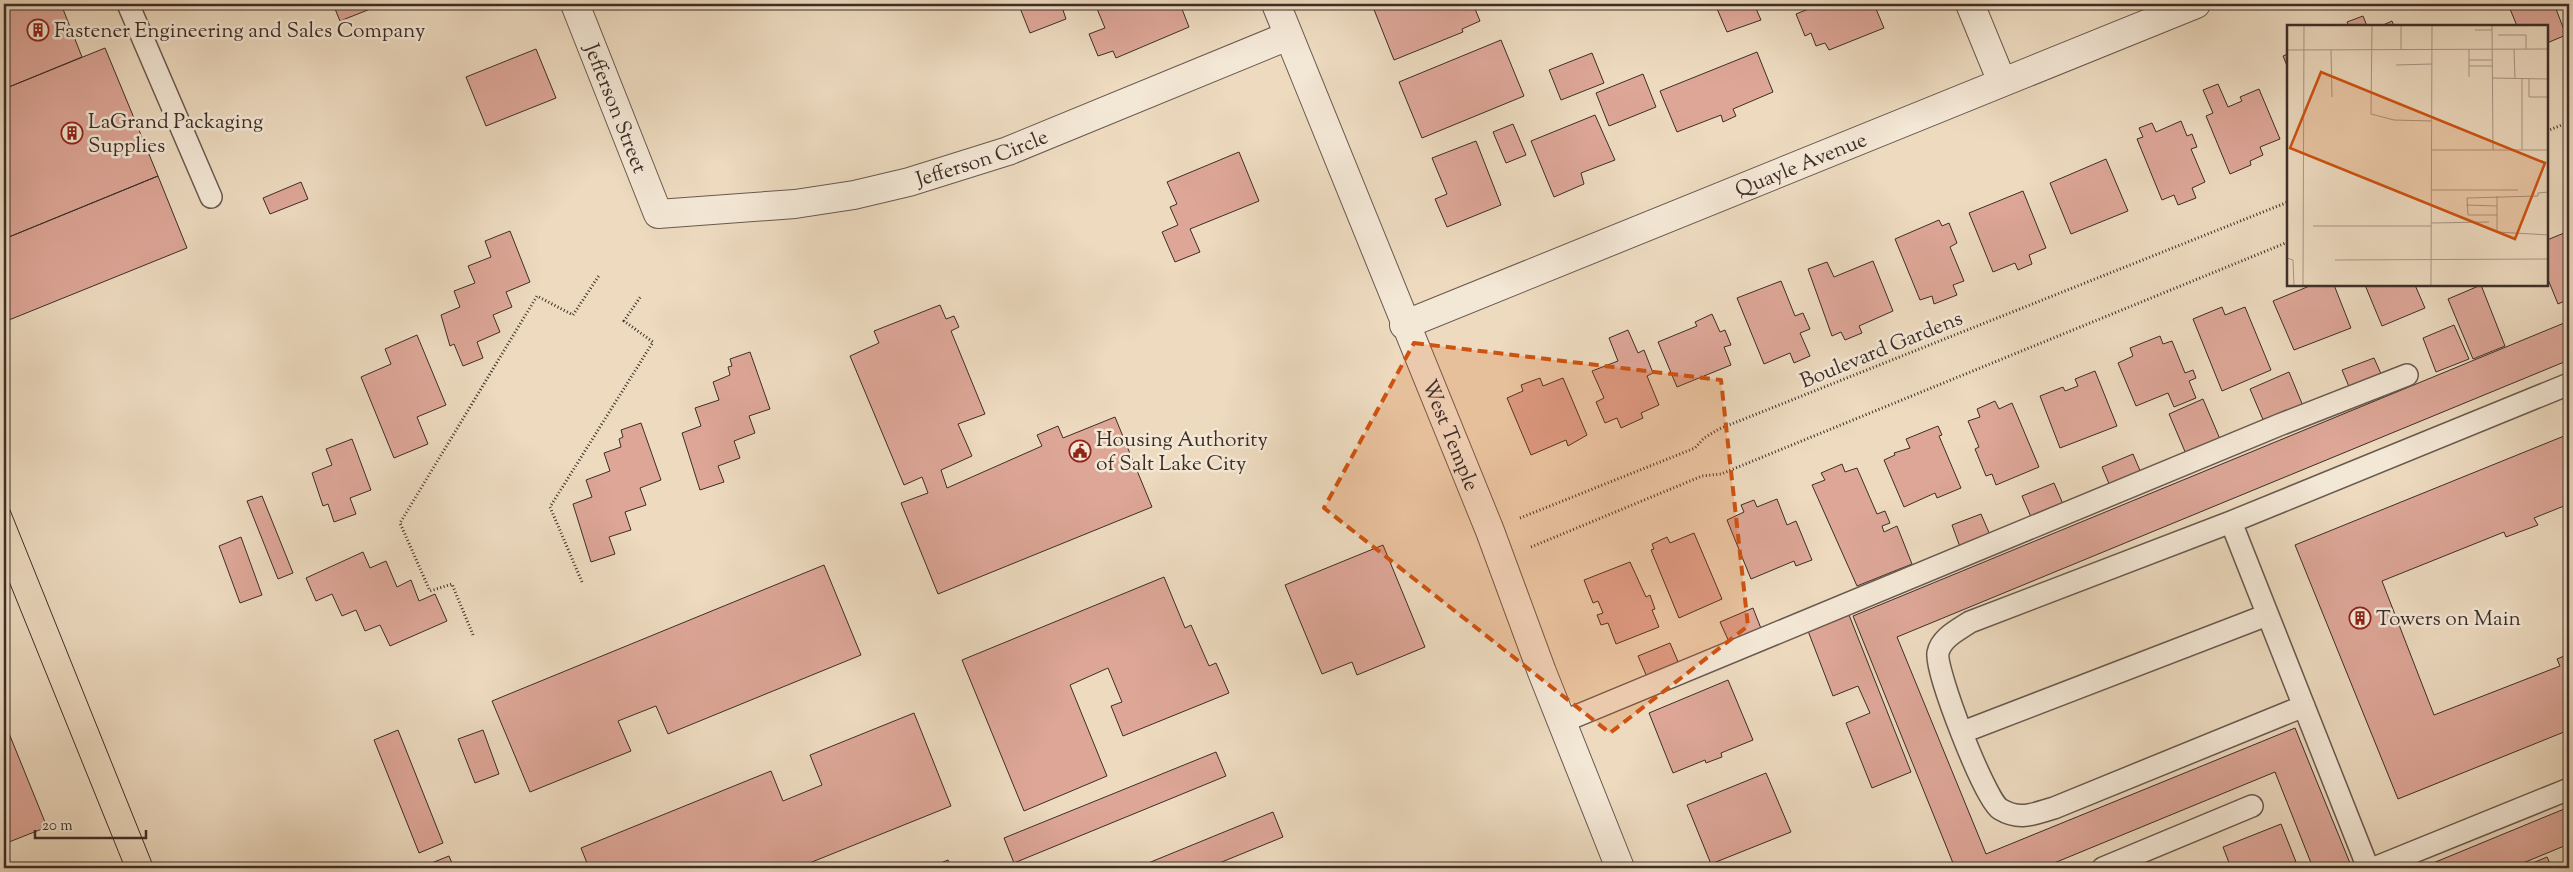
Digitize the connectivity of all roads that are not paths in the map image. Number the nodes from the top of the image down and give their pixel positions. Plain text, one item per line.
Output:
1 (128, 4) edge
2 (574, 4) edge
3 (1276, 4) edge
4 (1970, 4) edge
5 (2196, 4) edge
6 (1288, 36) junction
7 (2002, 82) junction
8 (211, 197) dead end
9 (658, 214) joint
10 (1404, 325) junction
11 (2407, 375) dead end
12 (2569, 384) edge
13 (2231, 522) junction
14 (2267, 615) junction
15 (2304, 706) junction
16 (1562, 722) junction
17 (1962, 732) junction
18 (2569, 789) edge
19 (2252, 806) dead end
20 (1620, 868) edge
21 (2103, 868) edge
22 (2368, 868) edge
23 (2374, 868) edge

1 - 8 lane
2 - 9 street, Jefferson Street
3 - 6 street, West Temple
4 - 7 street
5 - 7 street, Quayle Avenue
6 - 9 street, Jefferson Circle
6 - 10 street, West Temple
7 - 10 street, Quayle Avenue
10 - 16 street, West Temple
11 - 16 lane
12 - 13 lane
13 - 14 lane
13 - 17 lane
14 - 15 lane
14 - 17 lane
15 - 17 lane
15 - 22 lane
16 - 20 street, West Temple
18 - 23 lane
19 - 21 lane

